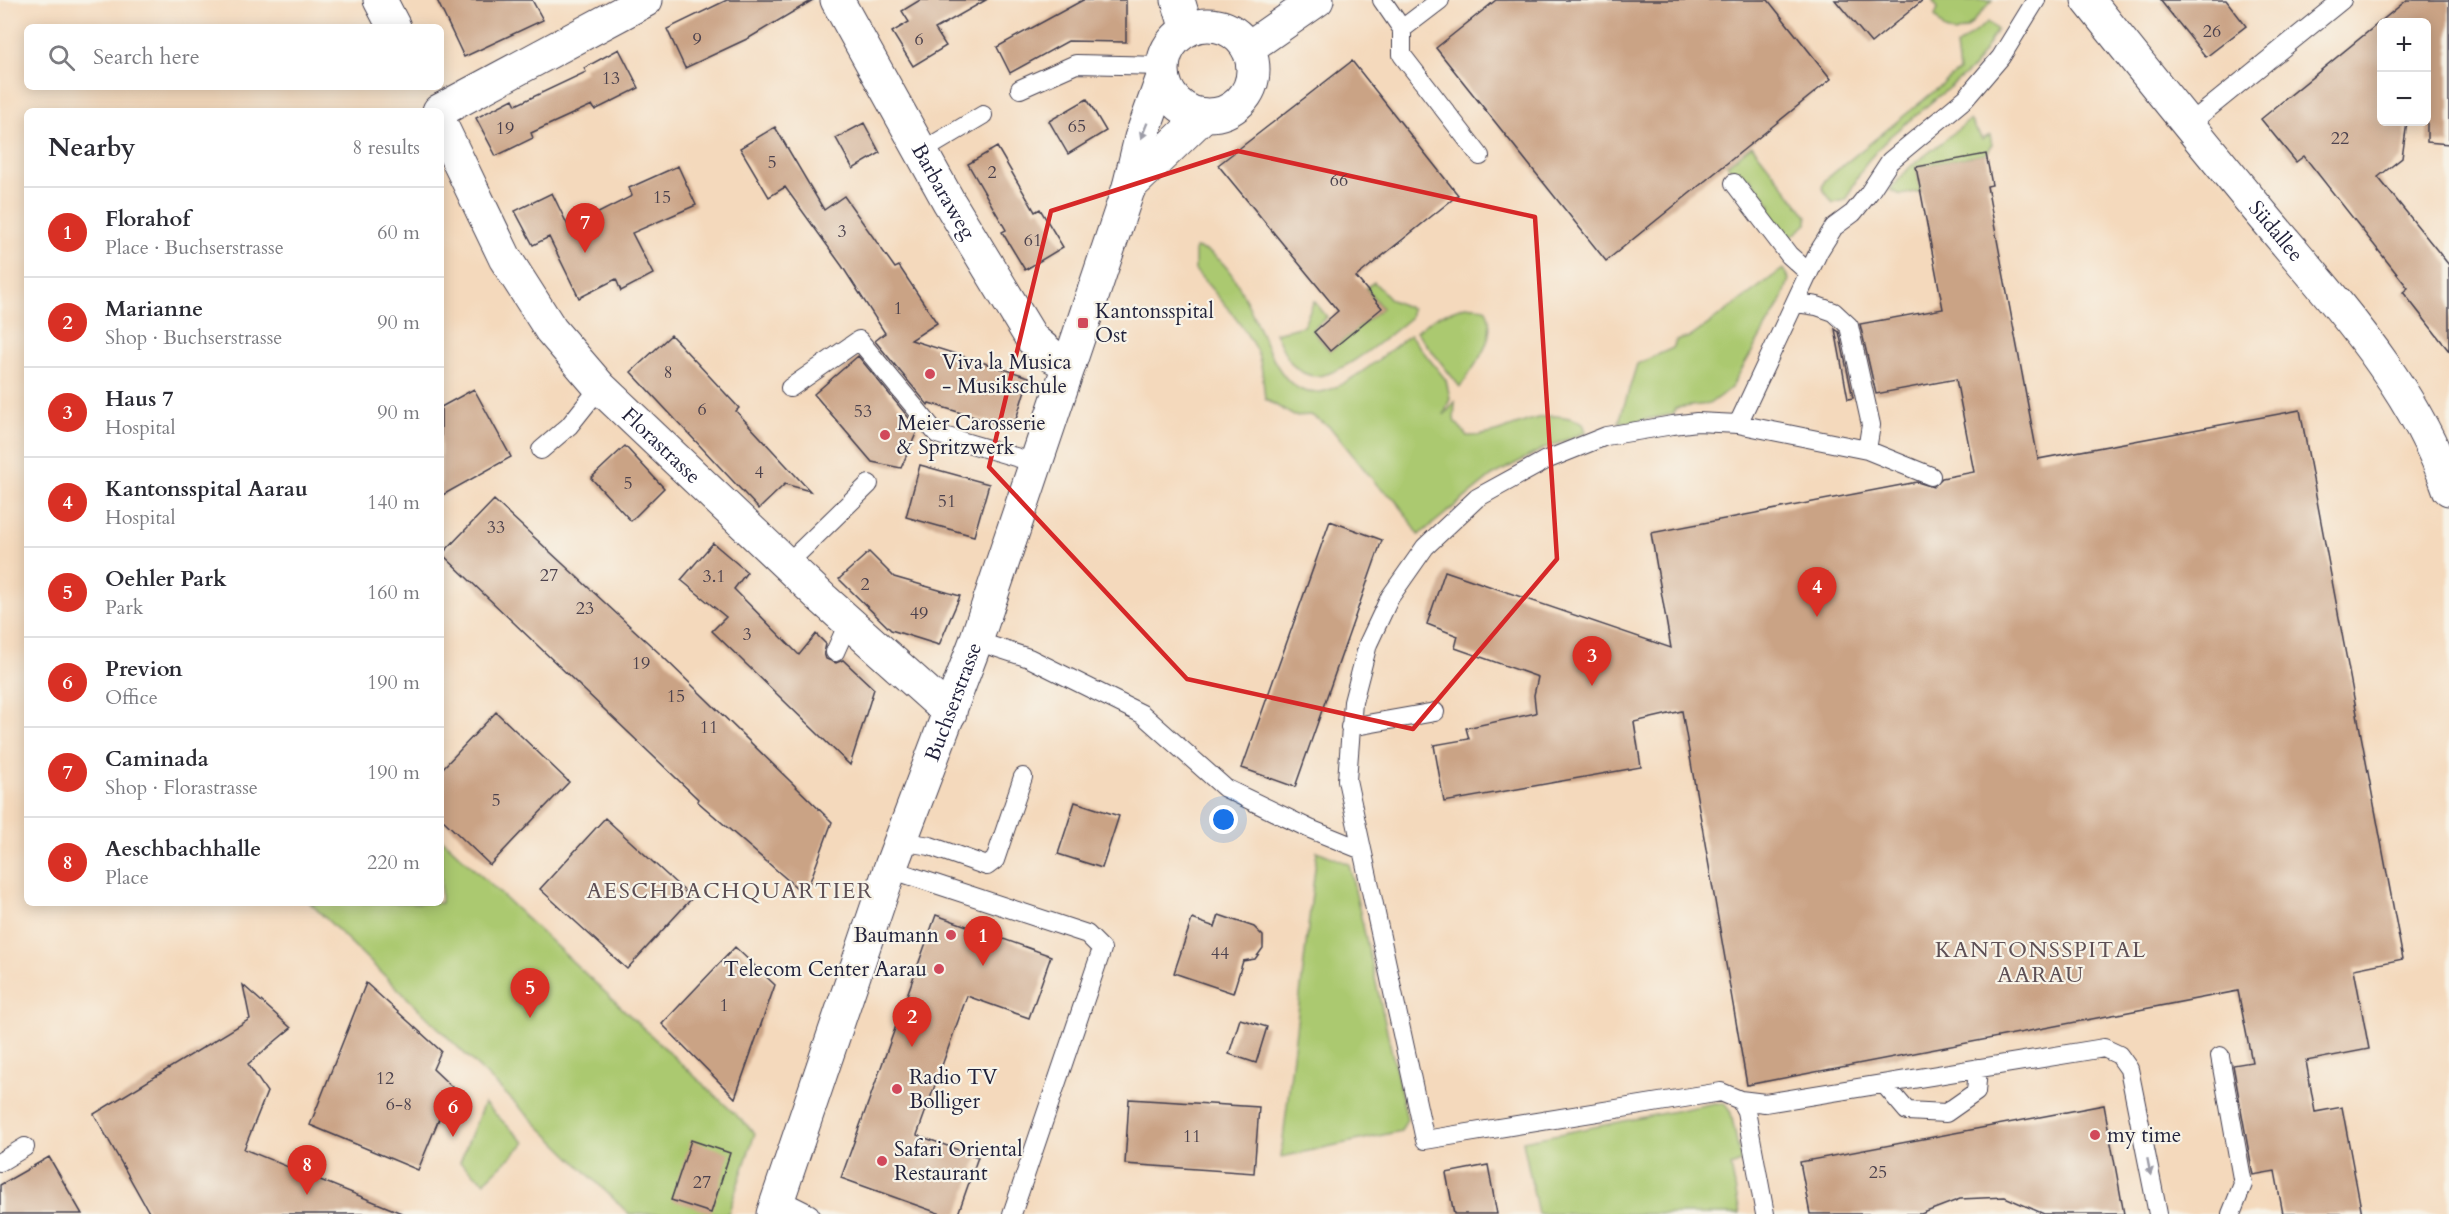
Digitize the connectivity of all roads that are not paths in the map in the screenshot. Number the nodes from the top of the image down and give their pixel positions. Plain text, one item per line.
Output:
1 (380, 0) edge
2 (646, 0) edge
3 (837, 0) edge
4 (1317, 0) edge
5 (1382, 0) edge
6 (1440, 0) edge
7 (2036, 0) edge
8 (2088, 0) edge
9 (2342, 0) edge
10 (1182, 15) edge
11 (392, 24) edge
12 (1402, 29) junction
13 (1248, 48) junction
14 (1163, 72) junction
15 (1020, 89) dead end
16 (425, 90) edge
17 (435, 108) edge
18 (443, 108) edge
19 (983, 115) dead end
20 (1204, 115) junction
21 (2188, 125) junction
22 (444, 131) edge
23 (921, 152) junction
24 (1479, 156) dead end
25 (1734, 183) dead end
26 (1129, 187) junction
27 (1809, 273) junction
28 (1797, 303) junction
29 (1070, 365) junction
30 (600, 387) junction
31 (790, 388) dead end
32 (1738, 424) junction
33 (541, 450) dead end
34 (1867, 450) junction
35 (1036, 463) junction
36 (2447, 472) edge
37 (1931, 477) dead end
38 (869, 484) dead end
39 (787, 564) junction
40 (849, 621) junction
41 (976, 641) junction
42 (835, 652) dead end
43 (1435, 712) dead end
44 (950, 713) junction
45 (1350, 727) junction
46 (1023, 777) dead end
47 (1362, 850) junction
48 (895, 855) junction
49 (2220, 1056) dead end
50 (1978, 1068) junction
51 (1884, 1084) junction
52 (1740, 1100) junction
53 (25, 1147) dead end
54 (0, 1161) edge
55 (775, 1206) edge
56 (810, 1214) edge
57 (1012, 1214) edge
58 (1765, 1214) edge
59 (2158, 1214) edge
60 (2231, 1214) edge

1 - 11 street
2 - 18 street
3 - 23 street, Barbaraweg
4 - 13 street
5 - 12 lane
6 - 12 lane
7 - 27 lane
8 - 21 street, Südallee
9 - 21 lane
10 - 13 street
10 - 14 street
12 - 24 lane
13 - 20 street
14 - 15 lane
14 - 20 street
14 -> 26 street, Buchserstrasse
16 - 17 street
19 - 23 lane
20 - 26 street, Buchserstrasse
21 - 36 street, Südallee
22 - 30 street, Florastrasse
23 - 29 street, Barbaraweg
25 - 27 lane
26 - 29 street, Buchserstrasse
27 - 28 lane
28 - 32 lane
28 - 34 lane
29 - 35 street, Buchserstrasse
30 - 33 lane
30 - 39 street, Florastrasse
31 - 35 lane
32 - 34 lane
32 - 45 lane
34 - 37 lane
35 - 41 street, Buchserstrasse
38 - 39 lane
39 - 40 street, Florastrasse
40 - 42 lane
40 - 44 street, Florastrasse
41 - 44 street, Buchserstrasse
41 - 47 lane
43 - 45 lane
44 - 48 street, Buchserstrasse
45 - 47 lane
46 - 48 lane
47 - 52 lane
48 - 55 street, Buchserstrasse
48 - 57 lane
49 - 60 lane
50 - 51 lane
50 - 51 lane
50 -> 59 lane
51 - 52 lane
52 - 58 lane
53 - 54 lane
55 - 56 lane

